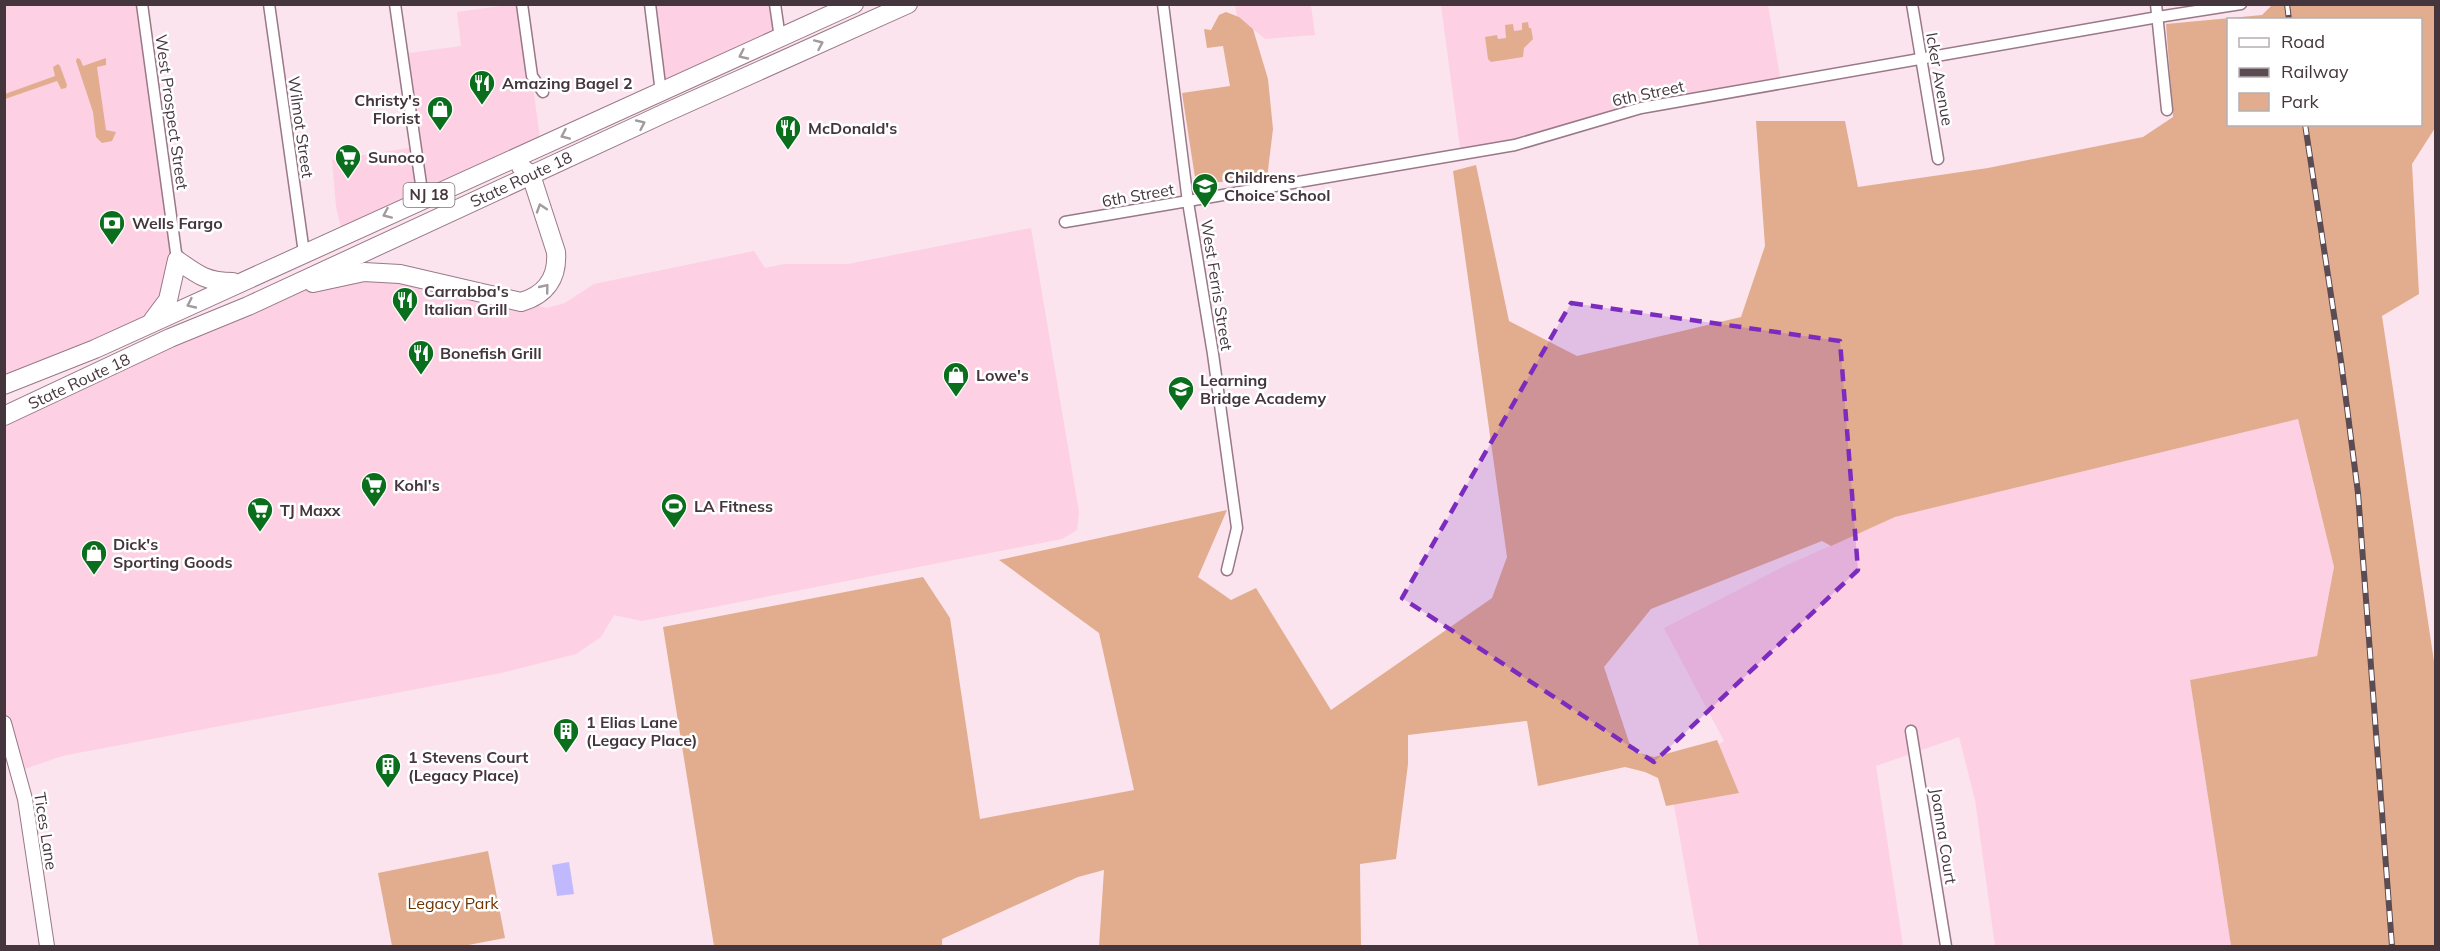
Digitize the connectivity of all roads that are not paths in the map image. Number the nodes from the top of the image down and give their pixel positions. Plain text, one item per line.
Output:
1 (142, 4) edge
2 (269, 4) edge
3 (395, 4) edge
4 (522, 4) edge
5 (650, 4) edge
6 (775, 4) edge
7 (854, 4) edge
8 (908, 4) edge
9 (1163, 4) edge
10 (1912, 4) edge
11 (2156, 4) edge
12 (2241, 4) edge
13 (2158, 17) junction
14 (780, 38) junction
15 (1921, 59) junction
16 (543, 92) dead end
17 (661, 93) junction
18 (2167, 110) dead end
19 (510, 159) junction
20 (1938, 159) dead end
21 (531, 175) junction
22 (423, 198) junction
23 (1188, 202) junction
24 (1065, 222) dead end
25 (304, 253) junction
26 (177, 260) junction
27 (238, 282) junction
28 (282, 290) junction
29 (150, 322) junction
30 (4, 385) edge
31 (4, 417) edge
32 (1227, 570) dead end
33 (4, 723) edge
34 (1911, 731) dead end
35 (47, 946) edge
36 (1946, 946) edge

1 - 26 street, West Prospect Street
2 - 25 street, Wilmot Street
3 - 22 street
4 - 16 street
5 - 17 street
6 - 14 street
7 - 14 highway, State Route 18 / NJ 18
21 -> 8 highway, State Route 18 / NJ 18
9 - 23 street, West Ferris Street
10 - 15 street, Icker Avenue
11 - 13 street
12 - 13 street, 6th Street
13 - 15 street, 6th Street
13 - 18 street
14 -> 17 highway, State Route 18 / NJ 18
15 - 20 street, Icker Avenue
15 - 23 street, 6th Street
17 -> 19 highway, State Route 18 / NJ 18
19 - 21 highway
19 - 22 highway, State Route 18 / NJ 18
21 - 28 highway, State Route 18 / NJ 18
28 -> 21 highway
22 -> 25 highway, State Route 18 / NJ 18
23 - 24 street, 6th Street
23 - 32 street, West Ferris Street
25 - 27 highway, State Route 18 / NJ 18
26 - 27 highway
26 - 29 highway
27 -> 29 highway, State Route 18 / NJ 18
28 - 31 highway, State Route 18 / NJ 18
29 - 30 highway, State Route 18 / NJ 18
33 - 35 street, Tices Lane
34 - 36 street, Joanna Court

